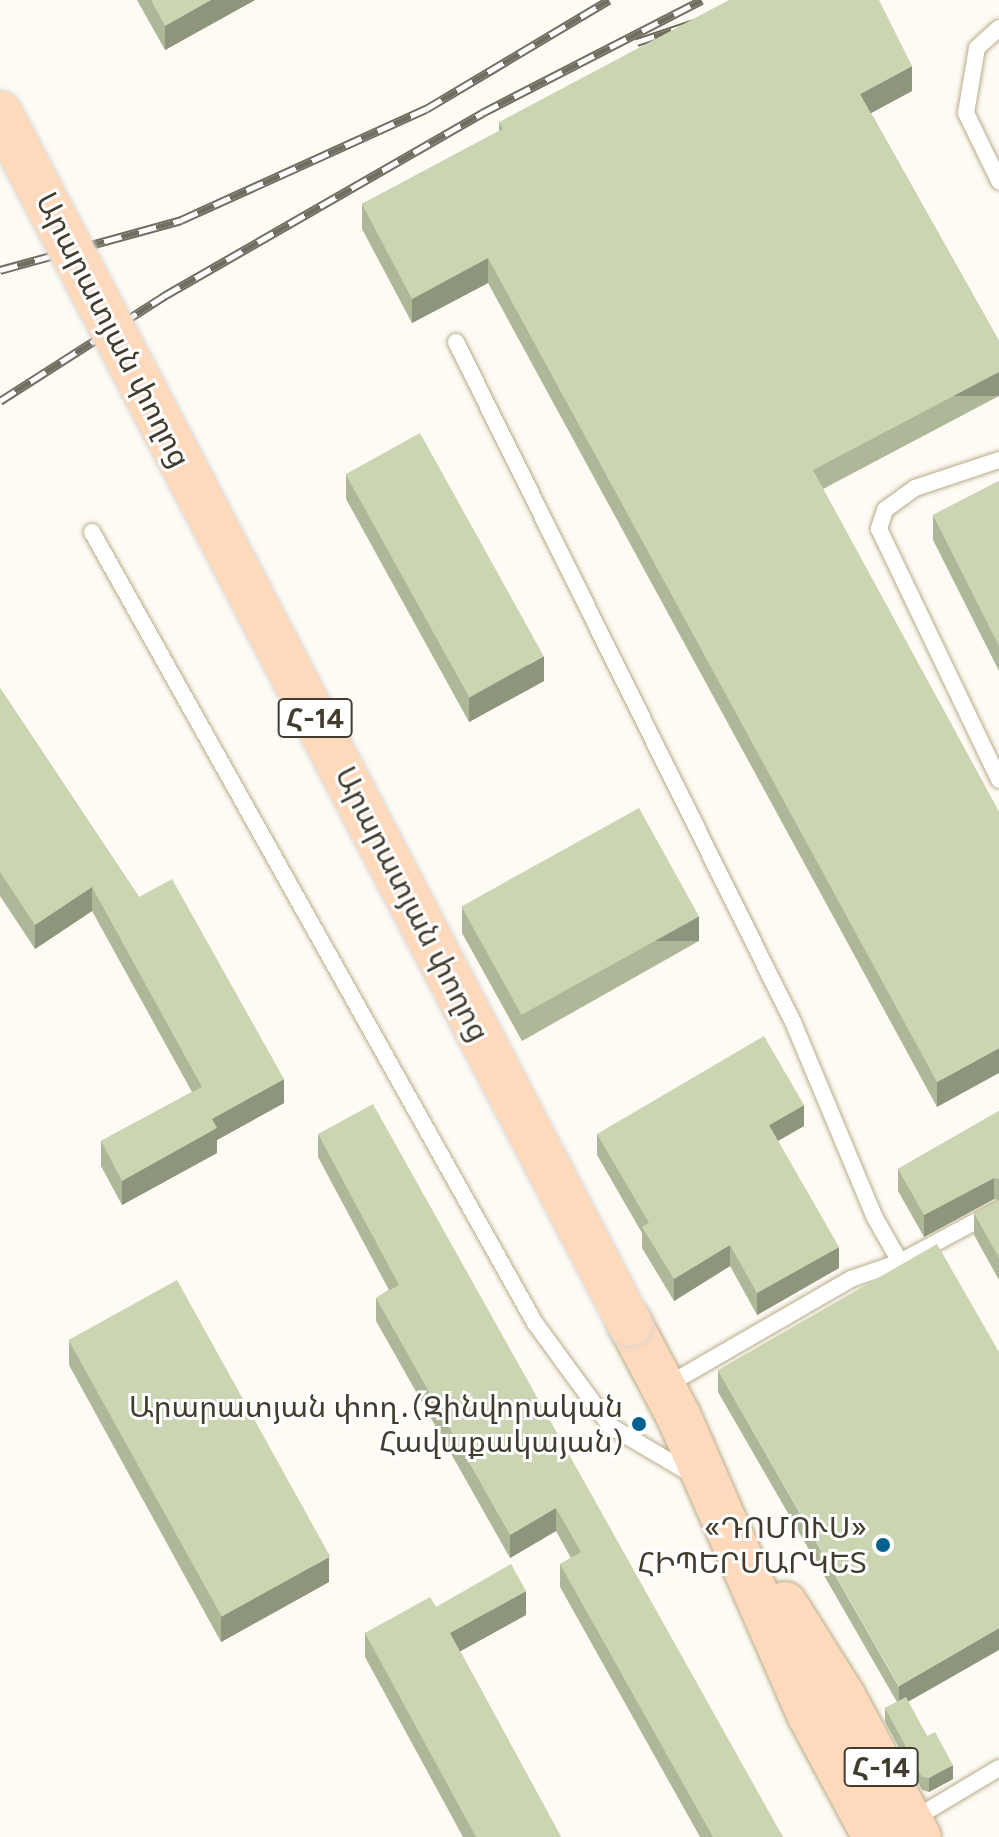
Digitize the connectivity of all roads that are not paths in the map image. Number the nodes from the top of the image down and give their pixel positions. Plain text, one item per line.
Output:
1 (999, 28) edge
2 (0, 113) edge
3 (999, 181) edge
4 (456, 342) dead end
5 (999, 460) edge
6 (92, 532) dead end
7 (999, 780) edge
8 (999, 1209) edge
9 (900, 1262) junction
10 (663, 1387) junction
11 (710, 1485) junction
12 (999, 1768) edge
13 (902, 1831) edge

1 - 3 lane
2 - 10 main road, Արարատյան փողոց / Հ-14, bridge
4 - 9 lane
5 - 7 lane
6 - 11 lane
8 - 9 lane
9 - 10 lane
10 - 11 main road, Արարատյան փողոց / Հ-14
11 - 13 main road, Արարատյան փողոց / Հ-14
12 - 13 lane

